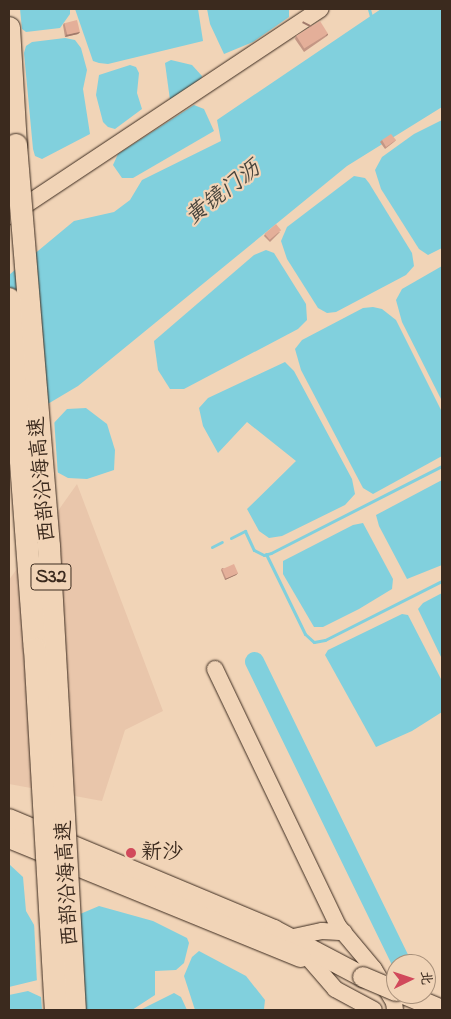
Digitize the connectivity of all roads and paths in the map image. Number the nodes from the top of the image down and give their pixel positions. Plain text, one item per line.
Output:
1 (321, 9) edge
2 (9, 28) edge
3 (9, 98) edge
4 (16, 145) junction
5 (9, 216) edge
6 (9, 298) edge
7 (215, 669) dead end
8 (9, 819) edge
9 (9, 838) edge
10 (344, 932) junction
11 (289, 938) junction
12 (311, 961) junction
13 (363, 977) junction
14 (386, 986) edge
15 (428, 1004) edge
16 (56, 1010) edge
17 (75, 1010) edge
18 (374, 1010) edge
19 (395, 1010) edge
20 (442, 1010) edge

1 - 5 street
2 - 4 highway
3 - 4 highway, 西部沿海高速 / S32
4 - 17 highway, 西部沿海高速 / S32, bridge
6 - 16 highway, 西部沿海高速 / S32, bridge
7 - 10 street
8 - 11 main road
9 - 12 main road
10 - 11 street
10 - 19 street
11 - 13 main road
12 - 13 main road
12 - 18 street
13 - 14 main road, bridge
15 - 20 main road

